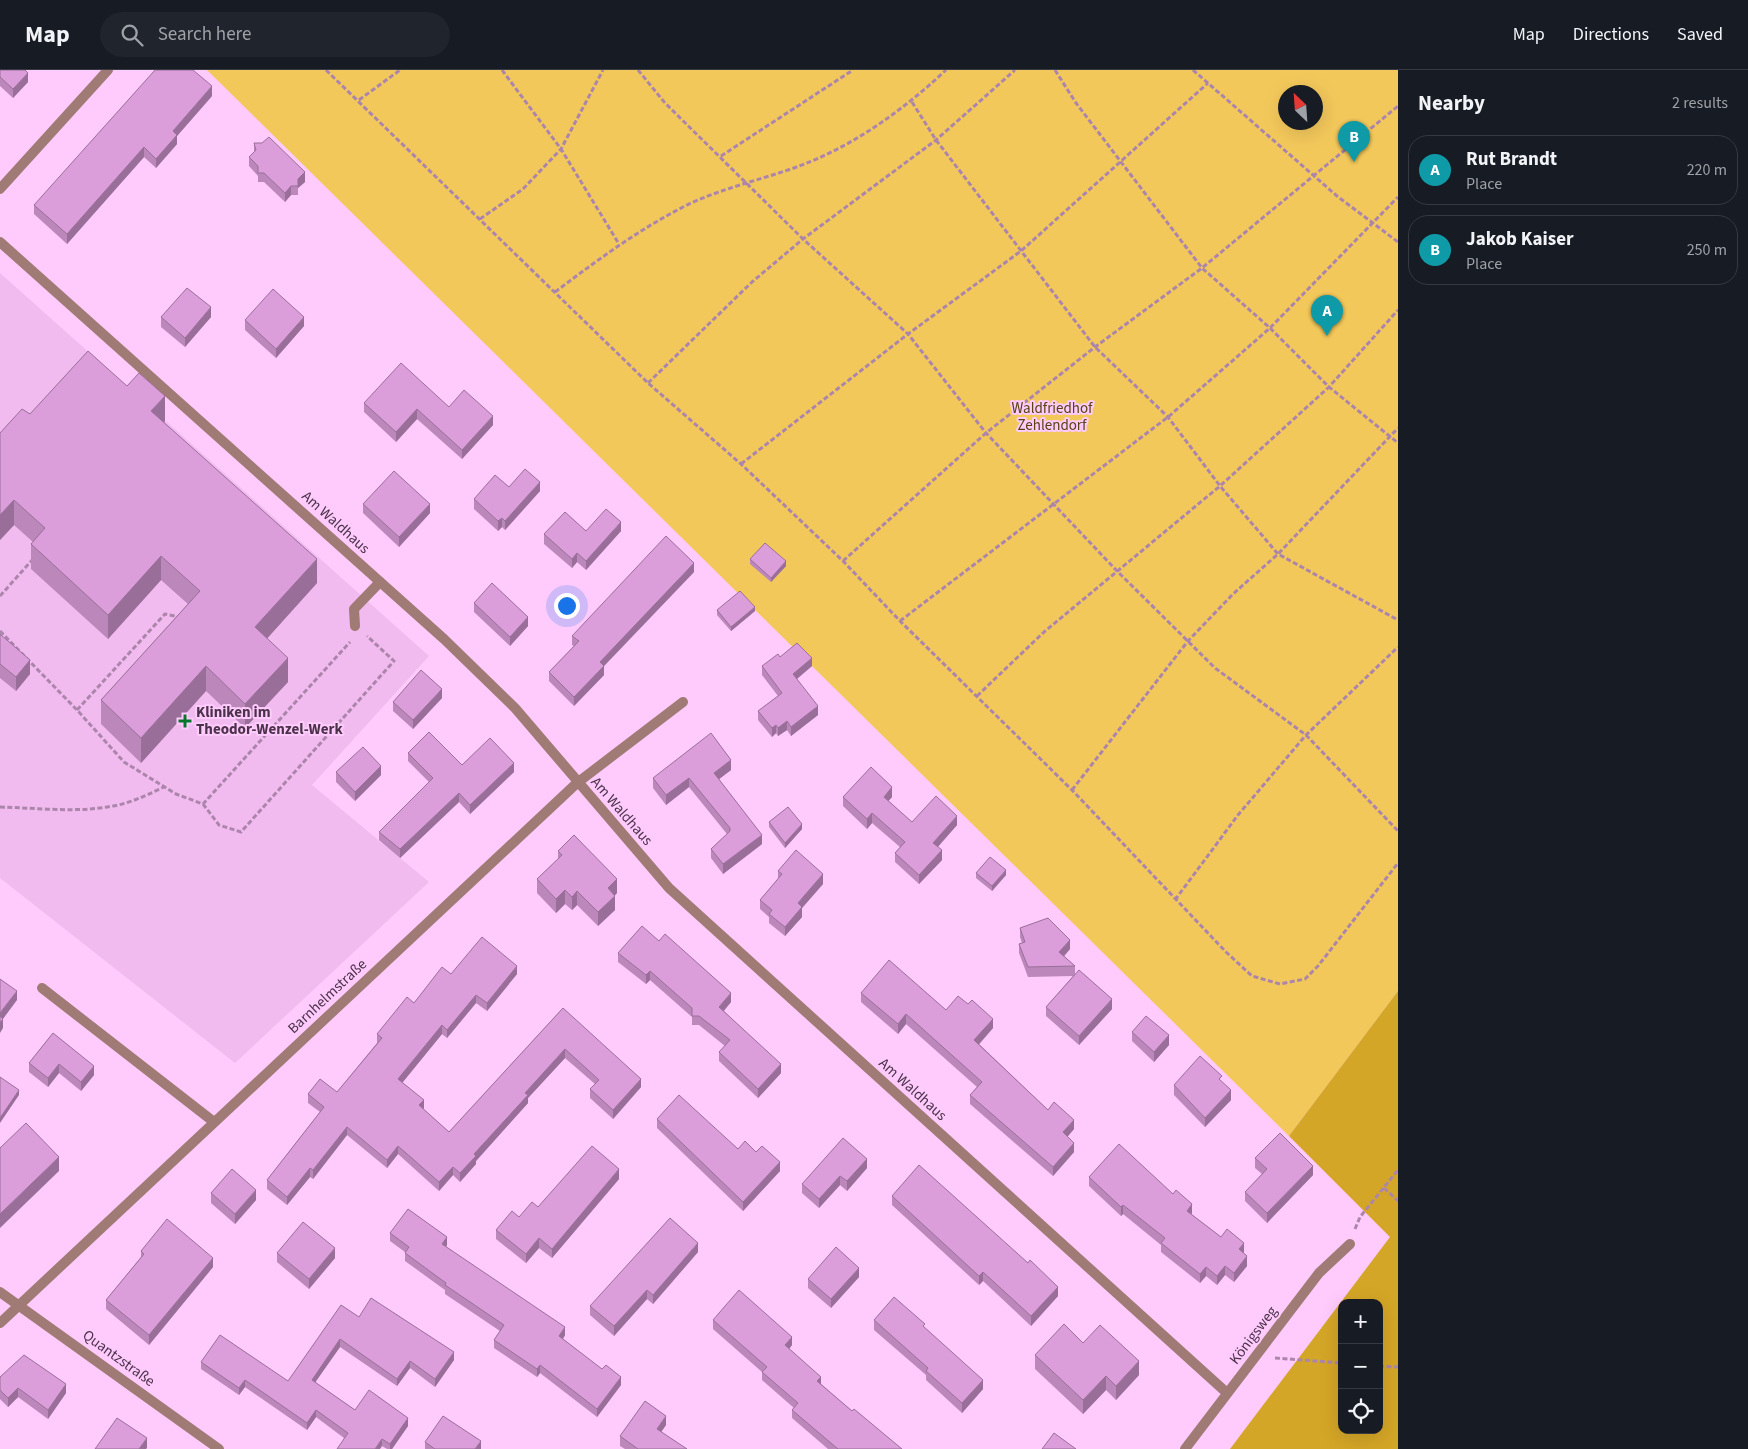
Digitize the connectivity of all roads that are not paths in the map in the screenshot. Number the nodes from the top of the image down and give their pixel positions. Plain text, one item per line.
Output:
1 (108, 70) edge
2 (0, 189) edge
3 (0, 242) edge
4 (380, 582) junction
5 (358, 628) road end
6 (683, 702) dead end
7 (577, 783) junction
8 (42, 988) dead end
9 (214, 1122) junction
10 (1350, 1244) dead end
11 (0, 1292) edge
12 (19, 1305) junction
13 (0, 1323) edge
14 (1227, 1393) junction
15 (220, 1449) edge
16 (1184, 1449) edge

1 - 2 street
3 - 4 street, Am Waldhaus
4 - 5 street
4 - 7 street, Am Waldhaus
6 - 7 street, Barnhelmstraße
7 - 9 street, Barnhelmstraße
7 - 14 street, Am Waldhaus
8 - 9 street
9 - 12 street, Barnhelmstraße
10 - 14 street, Königsweg
11 - 12 street, Quantzstraße
12 - 13 street, Barnhelmstraße
12 - 15 street, Quantzstraße
14 - 16 street, Königsweg

